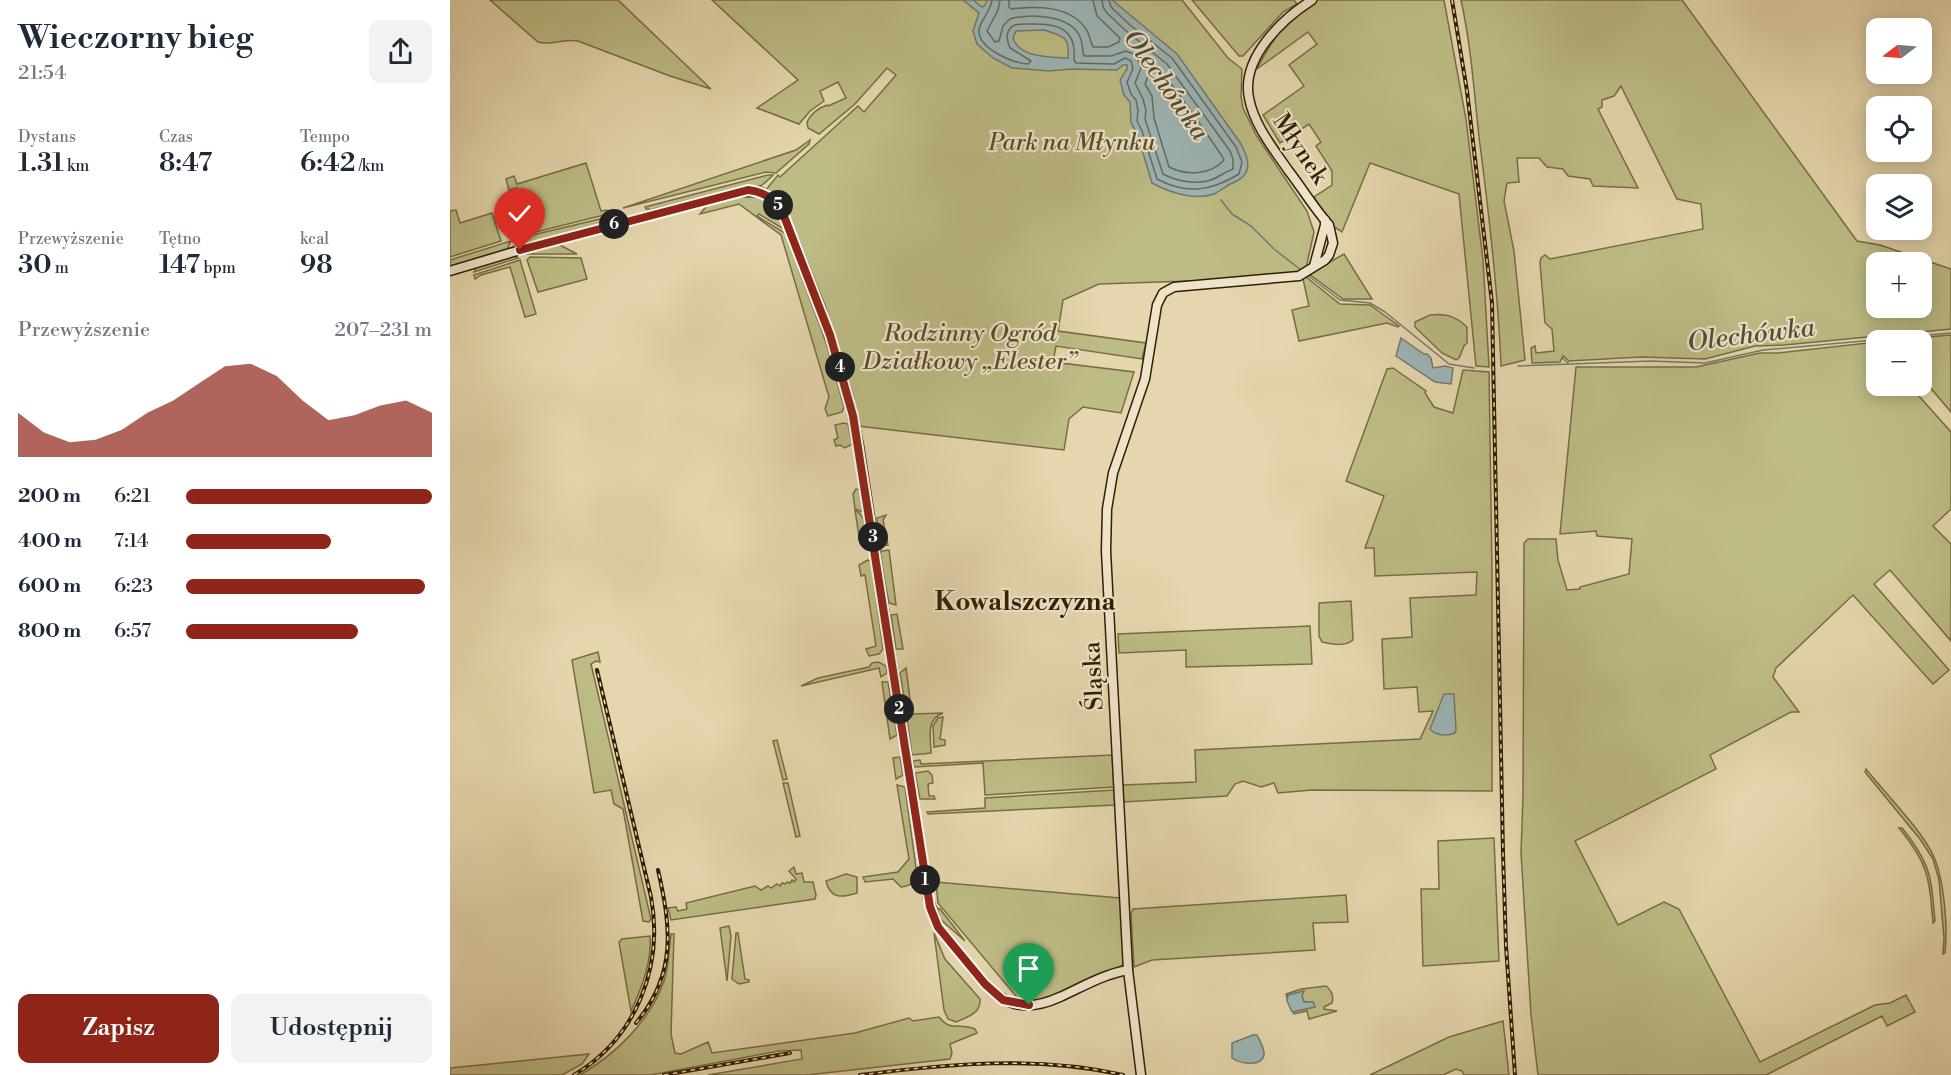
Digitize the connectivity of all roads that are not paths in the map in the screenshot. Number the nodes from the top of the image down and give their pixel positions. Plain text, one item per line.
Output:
1 (1312, 0) edge
2 (1325, 220) junction
3 (1332, 232) joint
4 (1314, 267) junction
5 (450, 271) edge
6 (1128, 970) junction
7 (1141, 1075) edge

1 - 2 street, Młynek
2 - 3 street, Młynek
2 - 4 street, Młynek
3 - 4 street, Śląska
4 - 6 street, Śląska
5 - 6 street
6 - 7 street, Śląska

